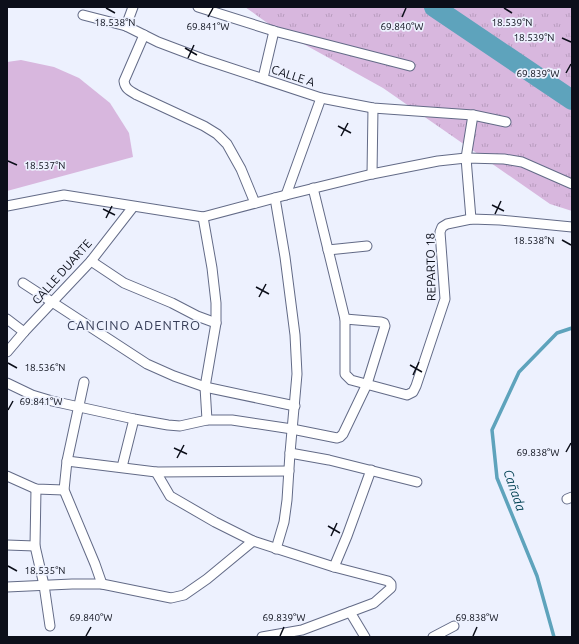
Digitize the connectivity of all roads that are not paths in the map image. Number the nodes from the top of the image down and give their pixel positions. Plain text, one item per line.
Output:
1 (133, 7) edge
2 (198, 7) edge
3 (83, 15) dead end
4 (126, 26) junction
5 (274, 31) junction
6 (144, 36) junction
7 (410, 66) dead end
8 (263, 78) junction
9 (321, 98) junction
10 (373, 108) junction
11 (473, 115) junction
12 (506, 122) dead end
13 (466, 158) junction
14 (372, 174) junction
15 (572, 184) edge
16 (313, 188) junction
17 (286, 194) junction
18 (275, 198) junction
19 (255, 203) junction
20 (7, 206) edge
21 (133, 206) junction
22 (203, 217) junction
23 (471, 219) junction
24 (572, 227) edge
25 (367, 246) dead end
26 (328, 250) junction
27 (91, 261) junction
28 (23, 283) dead end
29 (52, 302) junction
30 (7, 319) edge
31 (345, 319) junction
32 (216, 323) junction
33 (24, 332) junction
34 (7, 352) edge
35 (84, 382) dead end
36 (7, 384) edge
37 (367, 384) junction
38 (205, 387) junction
39 (295, 406) junction
40 (78, 408) junction
41 (134, 419) junction
42 (207, 420) junction
43 (292, 429) junction
44 (290, 453) junction
45 (67, 461) junction
46 (122, 467) junction
47 (371, 470) junction
48 (289, 471) junction
49 (156, 472) junction
50 (7, 476) edge
51 (417, 482) dead end
52 (36, 489) junction
53 (64, 490) junction
54 (253, 542) junction
55 (7, 545) edge
56 (34, 546) junction
57 (276, 549) junction
58 (334, 567) junction
59 (44, 584) junction
60 (102, 584) junction
61 (7, 587) edge
62 (350, 612) junction
63 (50, 626) dead end
64 (454, 626) dead end
65 (300, 634) edge
66 (262, 637) edge
67 (365, 637) edge
68 (433, 637) edge

1 - 4 street
2 - 5 street
3 - 4 street, CALLE A
4 - 6 street, CALLE A
5 - 7 street
5 - 8 street
6 - 8 street, CALLE A
6 - 19 street
8 - 9 street, CALLE A
9 - 10 street, CALLE A
9 - 17 street
10 - 11 street, CALLE A
10 - 14 street
11 - 12 street, CALLE A
11 - 13 street
13 - 14 street
13 - 15 street
13 - 23 street
14 - 16 street
16 - 17 street
16 - 26 street
17 - 18 street
18 - 19 street
18 - 39 street
19 - 22 street
20 - 21 street
21 - 22 street
21 - 27 street, CALLE DUARTE
22 - 32 street
23 - 24 street, REPARTO 18
23 - 37 street, REPARTO 18
25 - 26 street
26 - 31 street
27 - 29 street, CALLE DUARTE
27 - 32 street
28 - 29 street
29 - 33 street, CALLE DUARTE
29 - 38 street
30 - 33 street
31 - 37 street
31 - 37 street
32 - 38 street
33 - 34 street, CALLE DUARTE
35 - 40 street
36 - 40 street
37 - 43 street
38 - 39 street
38 - 42 street
39 - 43 street
40 - 41 street
40 - 45 street
41 - 42 street
41 - 46 street
42 - 43 street
43 - 44 street
44 - 47 street
44 - 48 street
45 - 46 street
45 - 53 street
46 - 49 street
47 - 51 street
47 - 58 street
48 - 49 street
48 - 57 street
49 - 54 street
50 - 52 street
52 - 53 street
52 - 56 street
53 - 60 street
54 - 57 street
54 - 60 street
55 - 56 street
56 - 59 street
57 - 58 street
58 - 62 street
59 - 60 street
59 - 61 street
59 - 63 street
62 - 65 street
62 - 67 street
64 - 68 street
65 - 66 street

